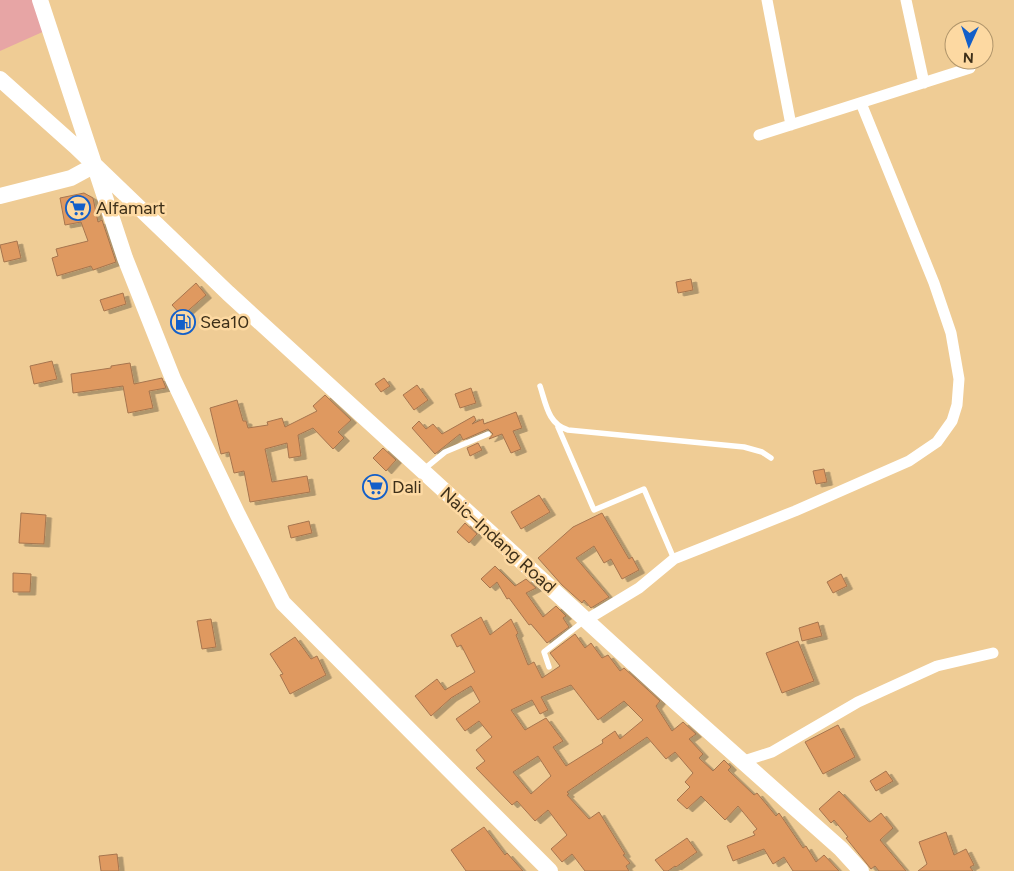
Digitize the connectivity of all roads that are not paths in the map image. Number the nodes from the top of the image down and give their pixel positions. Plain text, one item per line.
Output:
1 (40, 0) edge
2 (767, 0) edge
3 (906, 0) edge
4 (964, 70) edge
5 (0, 79) edge
6 (924, 83) junction
7 (861, 103) junction
8 (791, 125) junction
9 (759, 135) dead end
10 (94, 165) junction
11 (0, 196) edge
12 (540, 386) dead end
13 (558, 427) junction
14 (488, 434) dead end
15 (771, 458) dead end
16 (422, 471) junction
17 (674, 559) junction
18 (586, 620) junction
19 (993, 653) dead end
20 (549, 667) dead end
21 (744, 761) junction
22 (550, 871) edge
23 (861, 871) edge

1 - 10 main road
2 - 8 street
3 - 6 street
4 - 6 street
5 - 10 main road, Naic–Indang Road
6 - 7 street
7 - 8 street
7 - 17 street
8 - 9 street
10 - 11 main road
10 - 16 main road, Naic–Indang Road
10 - 22 main road
12 - 13 lane
13 - 15 lane
13 - 17 lane
14 - 16 lane
16 - 18 main road, Naic–Indang Road
17 - 18 street
18 - 20 lane
18 - 21 main road, Naic–Indang Road
19 - 21 street
21 - 23 main road, Naic–Indang Road

